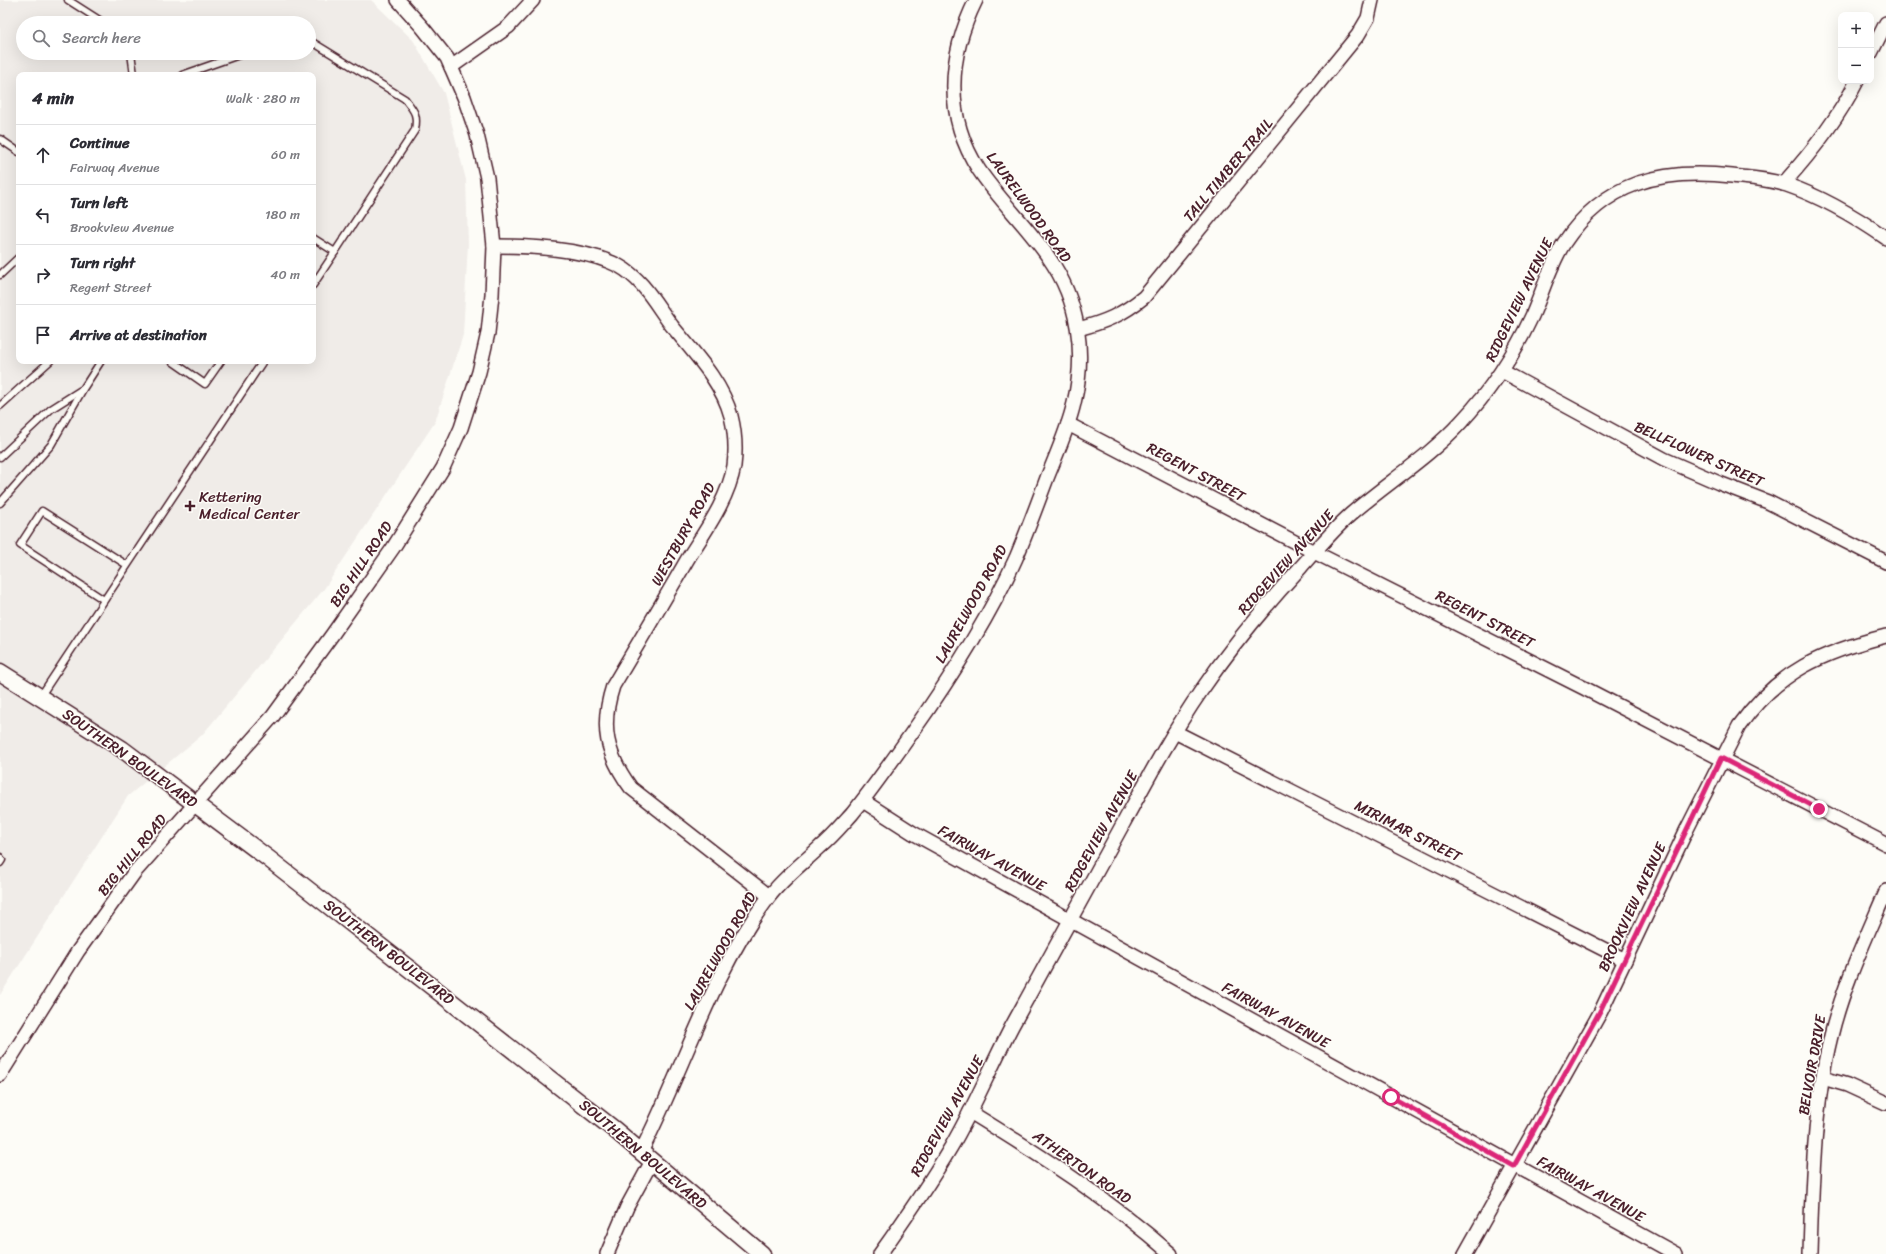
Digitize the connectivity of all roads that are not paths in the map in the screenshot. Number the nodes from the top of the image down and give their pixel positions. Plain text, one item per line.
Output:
1 (68, 0) edge
2 (398, 0) edge
3 (533, 0) edge
4 (976, 0) edge
5 (1372, 0) edge
6 (93, 16) edge
7 (1886, 23) edge
8 (316, 44) edge
9 (1874, 48) edge
10 (132, 60) edge
11 (225, 60) edge
12 (451, 67) junction
13 (134, 72) edge
14 (191, 72) edge
15 (1855, 84) edge
16 (0, 139) edge
17 (16, 150) edge
18 (1783, 184) junction
19 (1886, 238) edge
20 (316, 240) edge
21 (494, 246) junction
22 (335, 252) junction
23 (16, 260) edge
24 (0, 275) edge
25 (316, 280) edge
26 (1078, 329) junction
27 (47, 364) edge
28 (99, 364) edge
29 (176, 364) edge
30 (219, 364) edge
31 (261, 364) edge
32 (1502, 371) junction
33 (83, 389) junction
34 (0, 406) edge
35 (1068, 424) junction
36 (0, 457) edge
37 (0, 502) edge
38 (1314, 552) junction
39 (1886, 562) edge
40 (128, 565) junction
41 (104, 600) junction
42 (1886, 636) edge
43 (0, 672) edge
44 (40, 697) junction
45 (1175, 732) junction
46 (1721, 758) junction
47 (863, 801) junction
48 (195, 804) junction
49 (1886, 844) edge
50 (0, 857) edge
51 (0, 863) edge
52 (1886, 891) edge
53 (769, 896) junction
54 (1070, 919) junction
55 (1626, 960) junction
56 (0, 1074) edge
57 (1823, 1078) junction
58 (1886, 1103) edge
59 (970, 1112) junction
60 (646, 1156) junction
61 (1514, 1166) junction
62 (607, 1254) edge
63 (762, 1254) edge
64 (880, 1254) edge
65 (1171, 1254) edge
66 (1464, 1254) edge
67 (1676, 1254) edge
68 (1810, 1254) edge

1 - 6 lane
2 - 12 street, BIG HILL ROAD
3 - 12 street
4 - 26 street, LAURELWOOD ROAD
5 - 26 street, TALL TIMBER TRAIL
7 - 9 street
8 - 22 lane
10 - 13 lane
11 - 14 lane
12 - 21 street, BIG HILL ROAD
15 - 18 street
16 - 17 lane
18 - 19 street, RIDGEVIEW AVENUE
18 - 32 street, RIDGEVIEW AVENUE
20 - 22 lane
21 - 48 street, BIG HILL ROAD
21 - 53 street, WESTBURY ROAD
22 - 25 lane
23 - 24 lane
26 - 35 street, LAURELWOOD ROAD
27 - 34 lane
28 - 33 lane
29 - 30 lane
31 - 40 lane
32 - 38 street, RIDGEVIEW AVENUE
32 - 39 street, BELLFLOWER STREET
33 - 36 lane
33 - 37 lane
35 - 38 street, REGENT STREET
35 - 47 street, LAURELWOOD ROAD
38 - 45 street, RIDGEVIEW AVENUE
38 - 46 street, REGENT STREET
40 - 41 lane
40 - 41 lane
41 - 44 lane
42 - 46 street, BROOKVIEW AVENUE
43 - 44 street, SOUTHERN BOULEVARD
44 - 48 street, SOUTHERN BOULEVARD
45 - 54 street, RIDGEVIEW AVENUE
45 - 55 street, MIRIMAR STREET
46 - 49 street, REGENT STREET
46 - 55 street, BROOKVIEW AVENUE
47 - 53 street, LAURELWOOD ROAD
47 - 54 street, FAIRWAY AVENUE
48 - 56 street, BIG HILL ROAD
48 - 60 street, SOUTHERN BOULEVARD
50 - 51 lane
52 - 57 street, BELVOIR DRIVE
53 - 60 street, LAURELWOOD ROAD
54 - 59 street, RIDGEVIEW AVENUE
54 - 61 street, FAIRWAY AVENUE
55 - 61 street, BROOKVIEW AVENUE
57 - 58 street
57 - 68 street, BELVOIR DRIVE
59 - 64 street, RIDGEVIEW AVENUE
59 - 65 street, ATHERTON ROAD
60 - 62 street, LAURELWOOD ROAD
60 - 63 street, SOUTHERN BOULEVARD
61 - 66 street, BROOKVIEW AVENUE
61 - 67 street, FAIRWAY AVENUE

